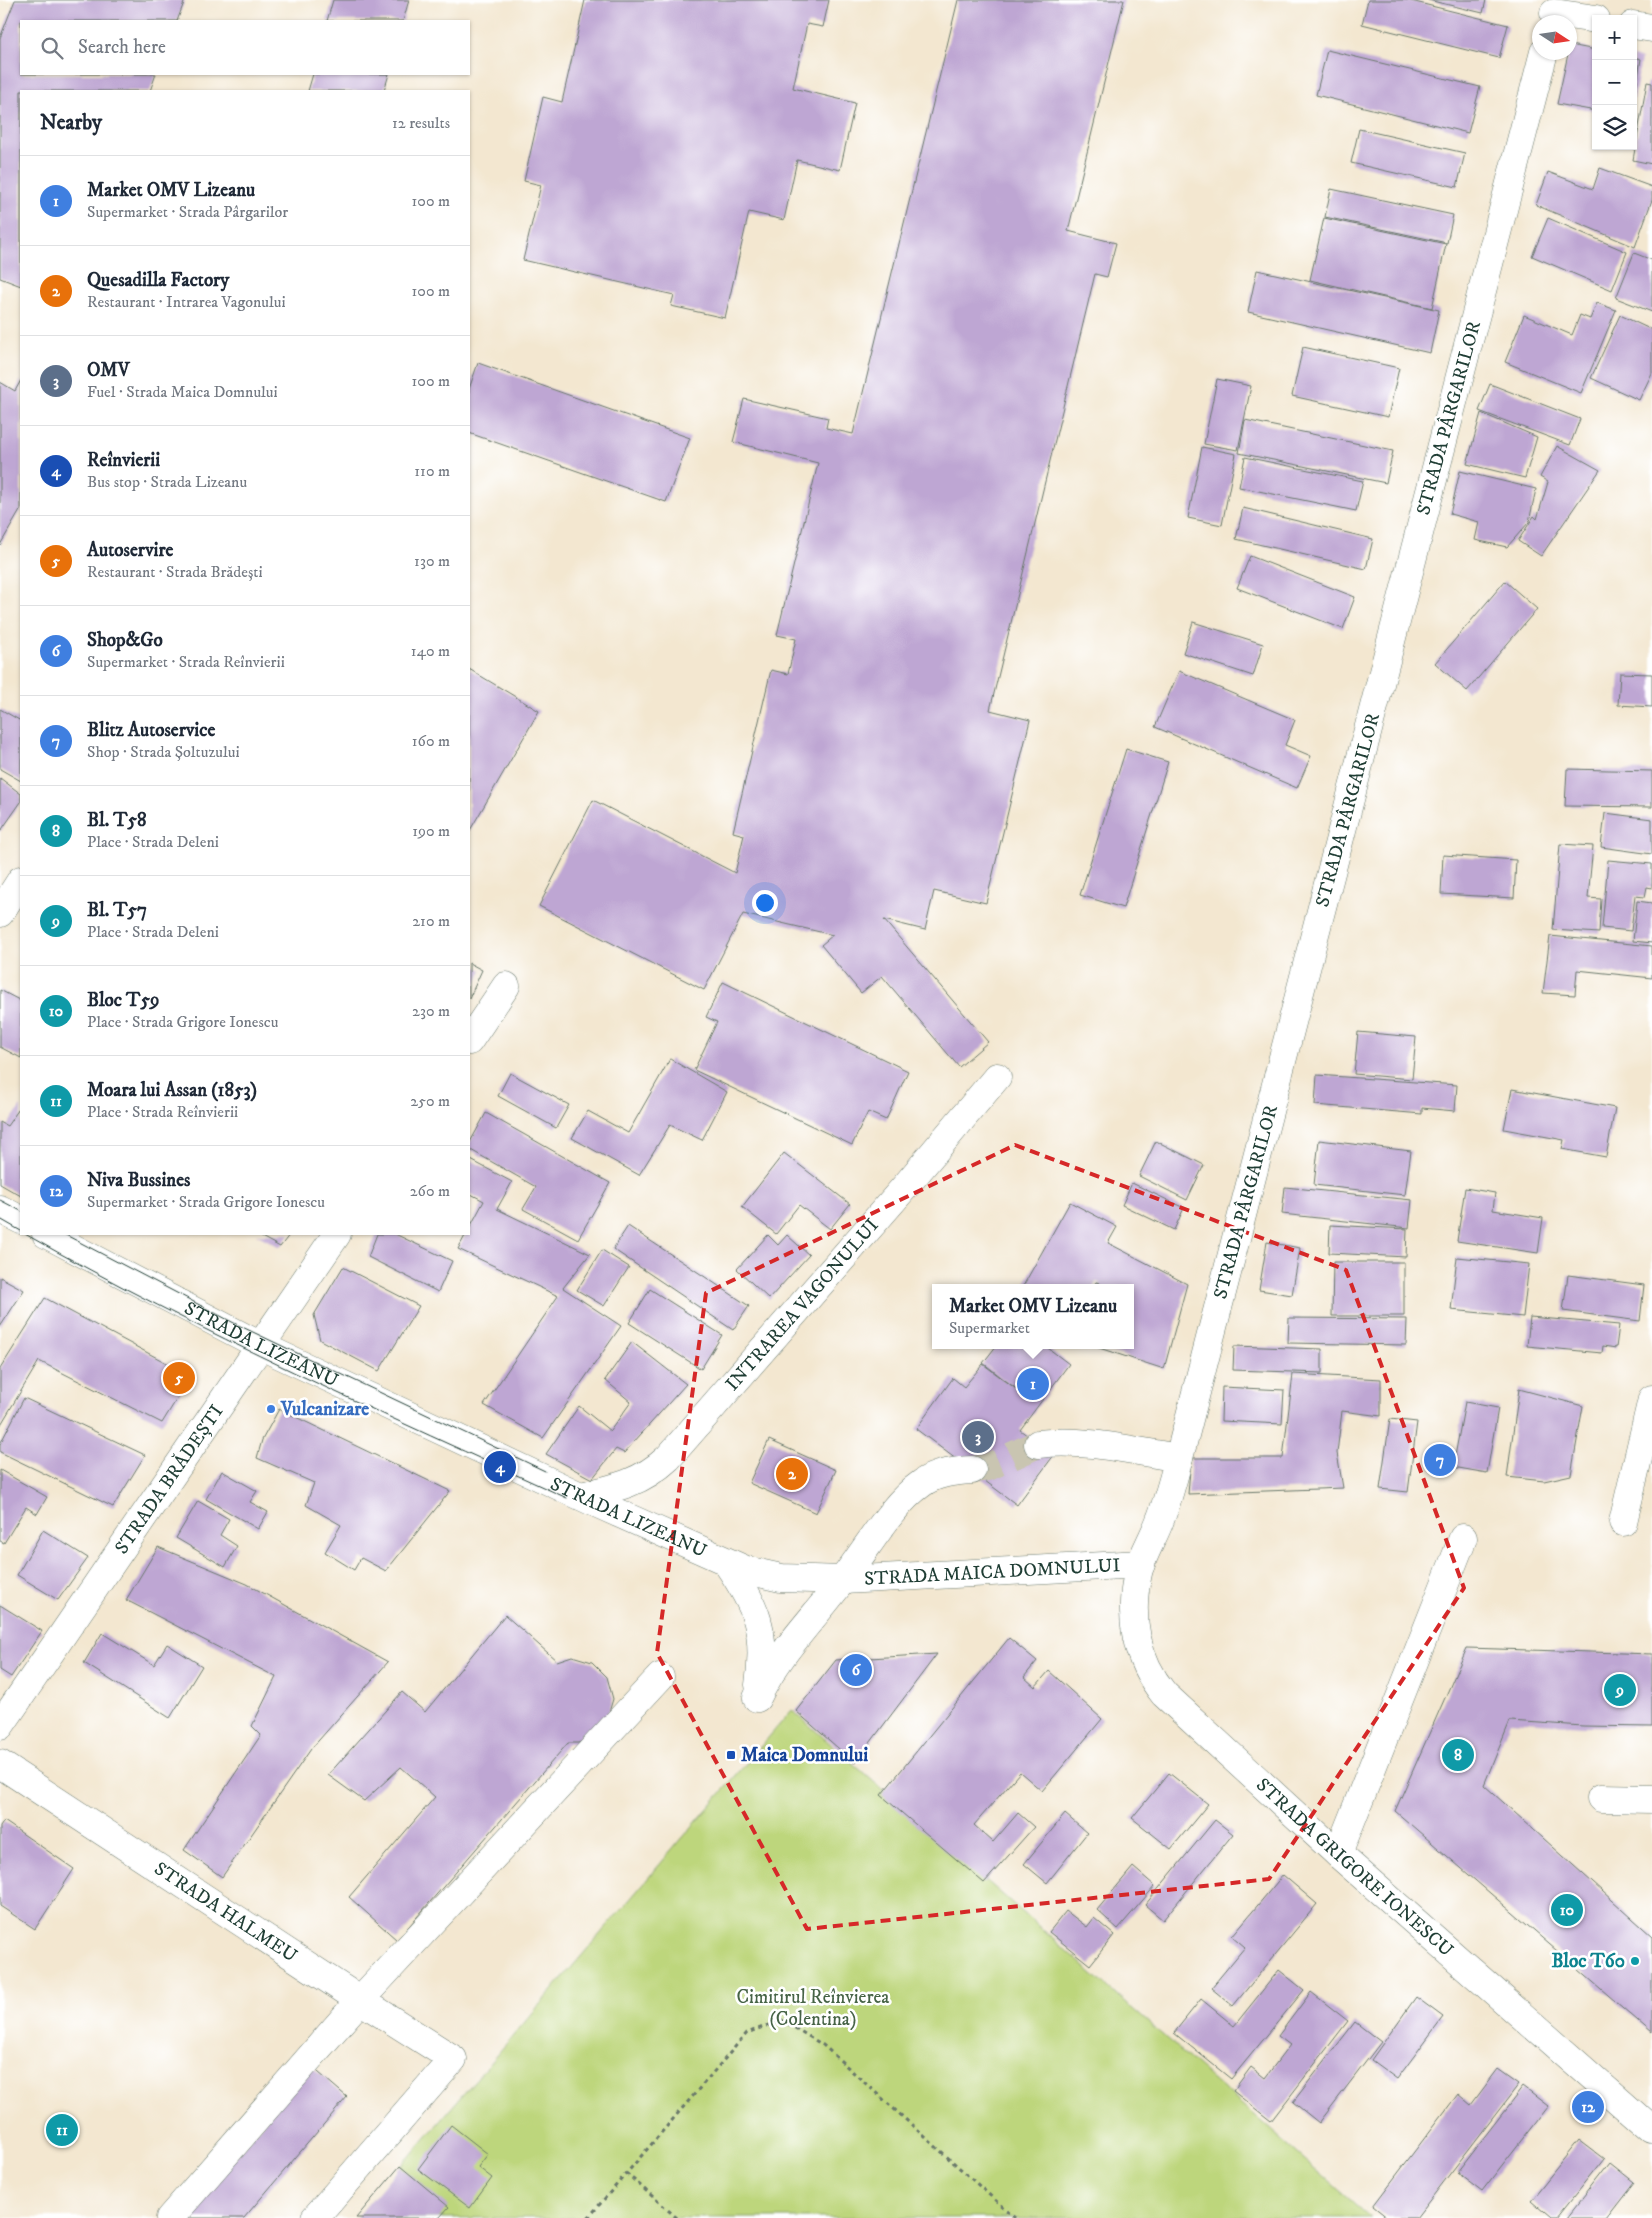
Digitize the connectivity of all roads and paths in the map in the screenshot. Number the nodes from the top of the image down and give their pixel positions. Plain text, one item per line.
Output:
1 (1555, 12) edge
2 (1592, 18) edge
3 (1637, 26) edge
4 (1652, 28) edge
5 (1542, 60) edge
6 (20, 882) edge
7 (0, 913) edge
8 (506, 986) dead end
9 (470, 1040) edge
10 (997, 1077) dead end
11 (0, 1208) edge
12 (20, 1219) edge
13 (48, 1235) edge
14 (336, 1235) edge
15 (260, 1345) junction
16 (1652, 1399) edge
17 (1038, 1444) tunnel mouth
18 (1179, 1458) junction
19 (972, 1470) tunnel mouth
20 (581, 1496) junction
21 (1623, 1522) dead end
22 (1463, 1538) dead end
23 (727, 1563) junction
24 (1141, 1564) junction
25 (843, 1580) junction
26 (660, 1677) dead end
27 (0, 1726) edge
28 (0, 1764) edge
29 (1601, 1798) dead end
30 (1652, 1799) edge
31 (1338, 1854) junction
32 (360, 2000) junction
33 (1652, 2130) edge
34 (626, 2173) junction
35 (170, 2218) edge
36 (315, 2218) edge
37 (588, 2218) edge
38 (677, 2218) edge
39 (1014, 2218) edge

1 - 2 street
3 - 4 street
5 - 18 street, STRADA PÂRGARILOR
6 - 7 street
8 - 9 street
10 - 20 street, INTRAREA VAGONULUI
11 - 12 street
13 - 15 street, STRADA LIZEANU
14 - 15 street, STRADA BRĂDEȘTI
15 - 20 street, STRADA LIZEANU
15 - 27 street, STRADA BRĂDEȘTI
16 - 21 street
17 - 18 street
18 - 24 street, STRADA PÂRGARILOR
19 - 25 street
20 - 23 street, STRADA LIZEANU
22 - 31 street
23 - 25 street, STRADA LIZEANU
23 - 25 street
24 - 25 street, STRADA MAICA DOMNULUI
24 - 31 street, STRADA GRIGORE IONESCU
26 - 32 street
28 - 32 street, STRADA HALMEU
29 - 30 street
31 - 33 street, STRADA GRIGORE IONESCU
32 - 35 street
32 - 36 street, STRADA HALMEU
34 - 37 path
34 - 38 path
34 - 39 path

